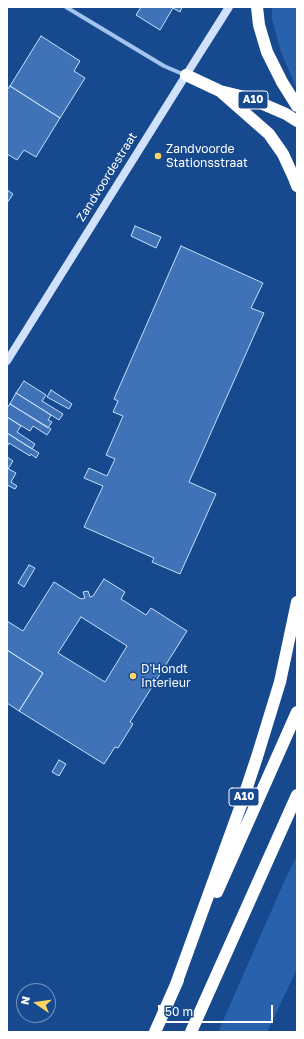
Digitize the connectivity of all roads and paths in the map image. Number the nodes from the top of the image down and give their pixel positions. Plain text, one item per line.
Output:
1 (66, 7) edge
2 (229, 7) edge
3 (257, 7) edge
4 (186, 75) junction
5 (220, 91) junction
6 (297, 106) edge
7 (297, 121) edge
8 (297, 186) edge
9 (7, 361) edge
10 (297, 602) edge
11 (297, 712) edge
12 (297, 795) edge
13 (175, 987) junction
14 (155, 1032) edge
15 (192, 1032) edge

1 - 4 street
2 - 4 main road, Zandvoordestraat
3 - 6 highway
4 - 5 highway, A10
4 - 9 main road, Zandvoordestraat
5 - 7 highway, A10
5 - 8 highway, A10
10 - 13 highway, A10
11 - 13 highway, A10
12 - 15 highway
13 - 14 highway, A10

